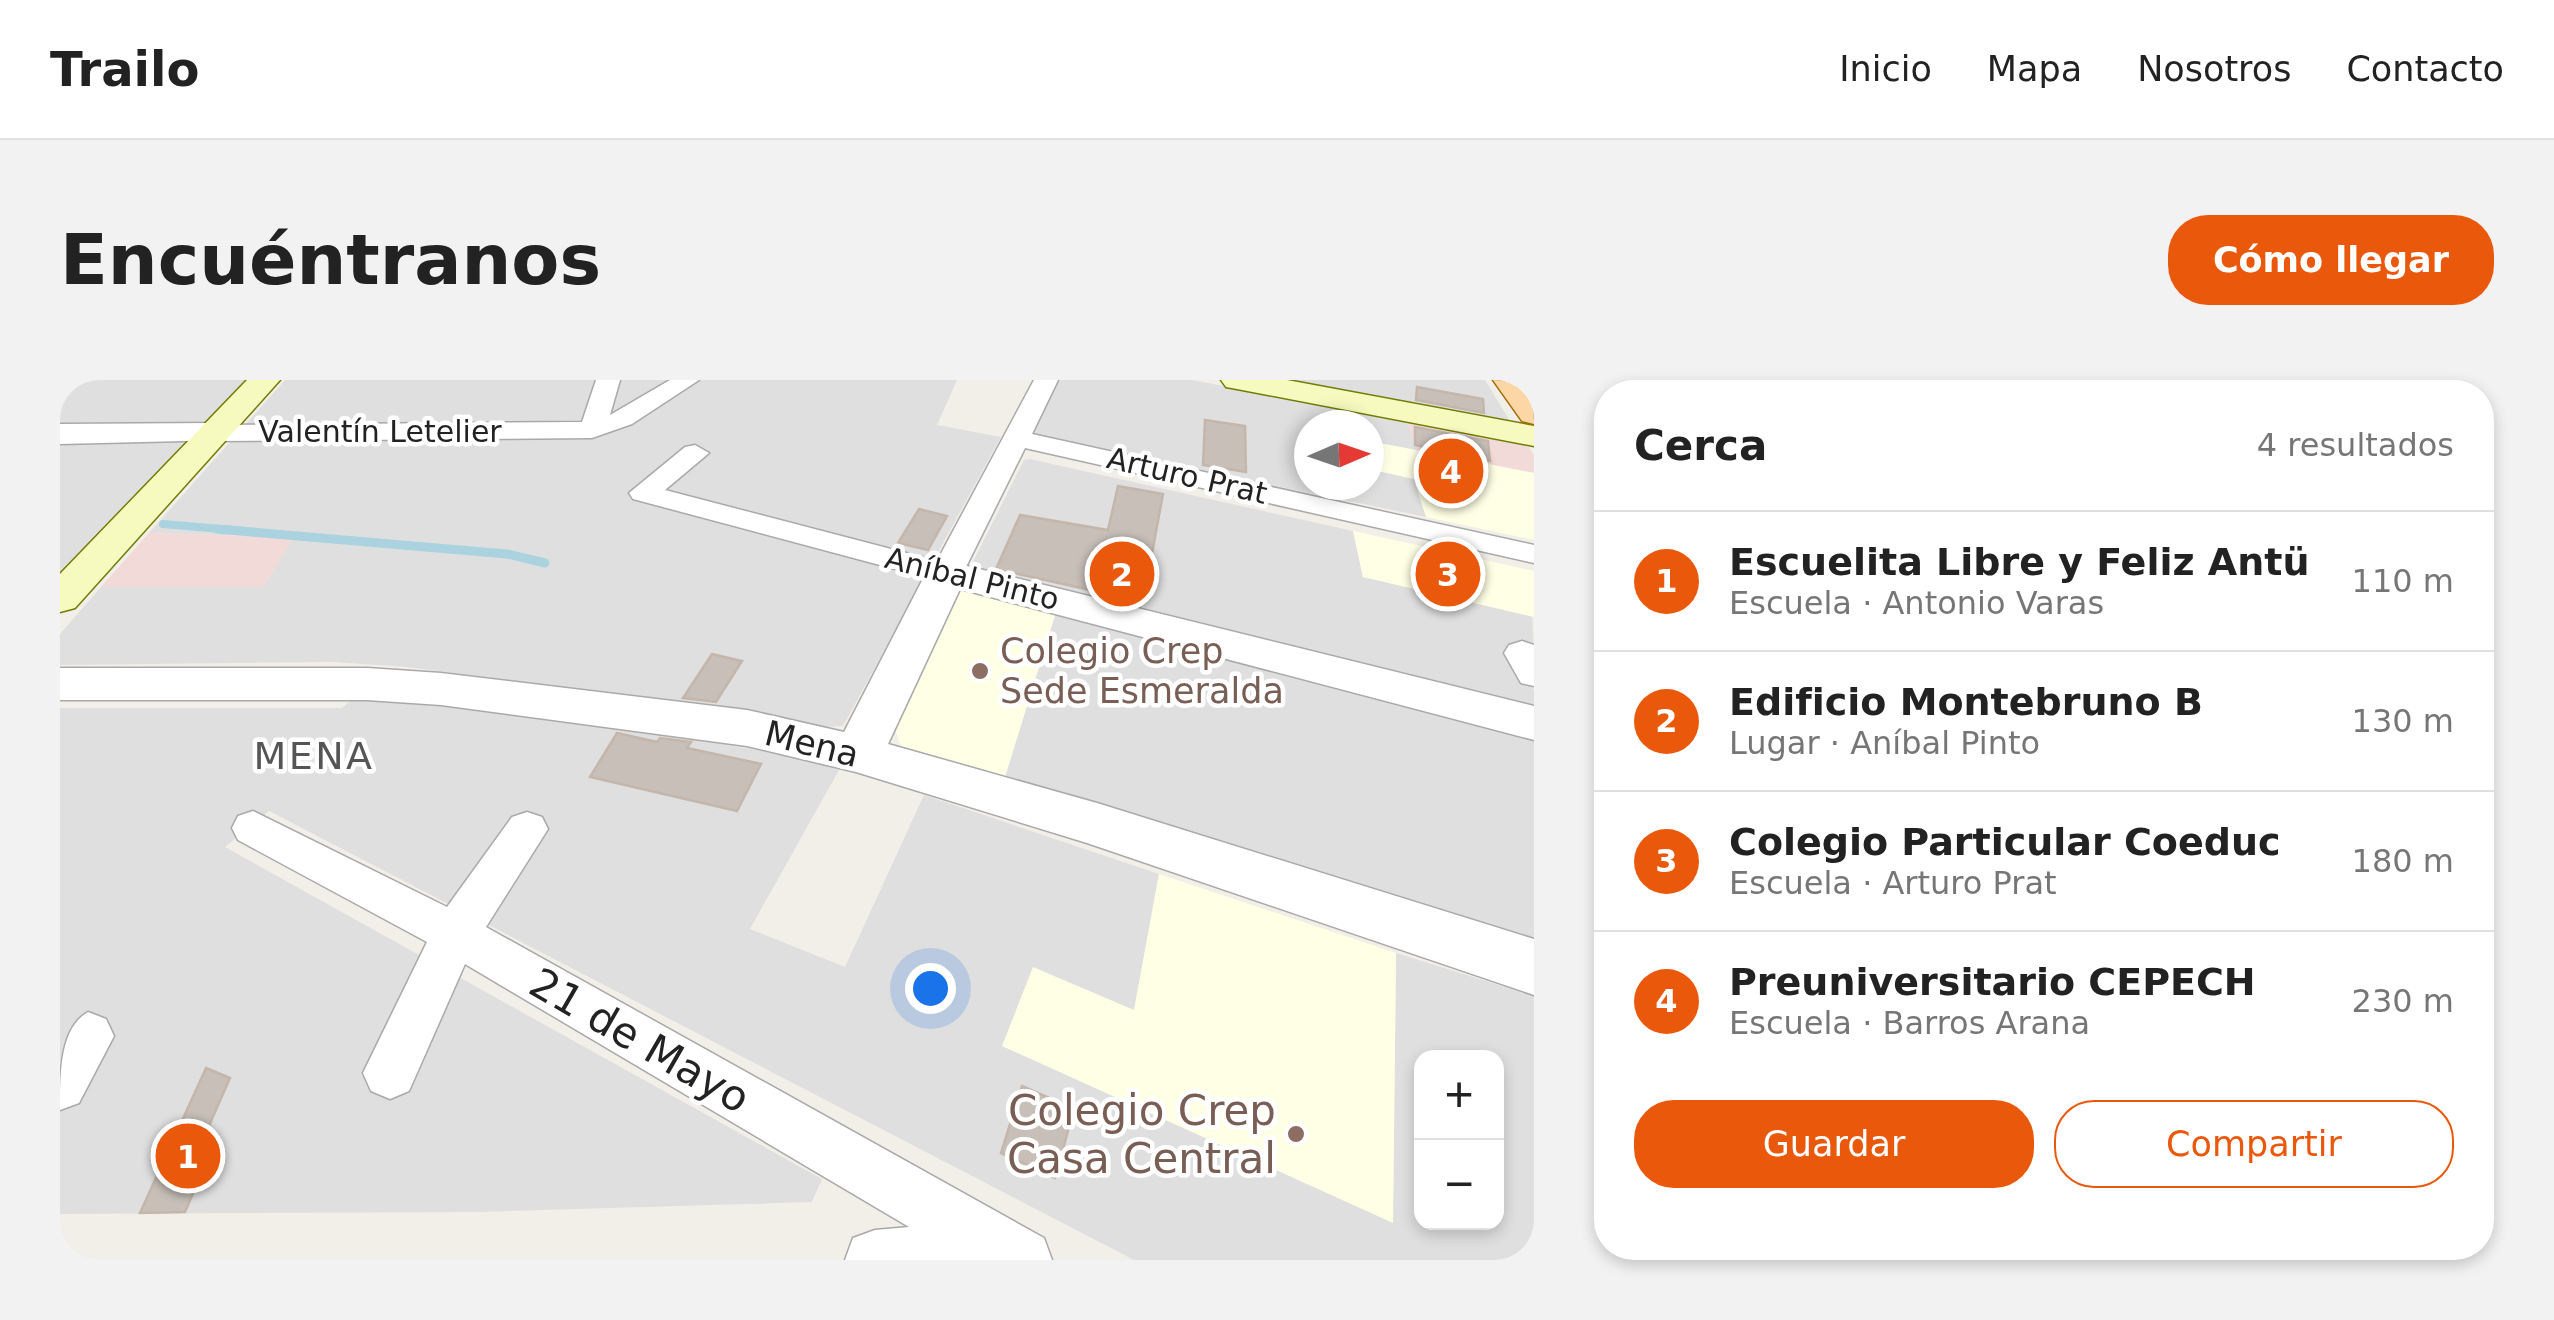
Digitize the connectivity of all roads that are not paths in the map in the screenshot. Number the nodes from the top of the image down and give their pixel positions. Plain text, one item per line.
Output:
1 (264, 380) edge
2 (608, 380) edge
3 (688, 380) edge
4 (1046, 380) edge
5 (1237, 380) edge
6 (1509, 380) edge
7 (1534, 414) edge
8 (592, 430) junction
9 (214, 433) junction
10 (60, 434) edge
11 (1534, 436) edge
12 (1016, 438) junction
13 (695, 453) dead end
14 (1534, 554) edge
15 (947, 573) junction
16 (60, 599) edge
17 (60, 684) edge
18 (1534, 723) edge
19 (858, 754) junction
20 (253, 828) dead end
21 (527, 829) dead end
22 (455, 934) junction
23 (1534, 967) edge
24 (88, 1036) dead end
25 (390, 1073) dead end
26 (60, 1084) edge
27 (1014, 1256) edge
28 (875, 1260) edge

1 - 9 main road
2 - 8 street
3 - 8 street, Valentín Letelier
4 - 12 street
5 - 11 main road
6 - 7 main road
8 - 9 street, Valentín Letelier
9 - 10 street, Valentín Letelier
9 - 16 main road
12 - 14 street, Arturo Prat
12 - 15 street
13 - 15 street, Aníbal Pinto
15 - 18 street, Aníbal Pinto
15 - 19 street
17 - 19 street, Mena
19 - 23 street, Mena
20 - 22 street, 21 de Mayo
21 - 22 street
22 - 25 street
22 - 27 street, 21 de Mayo
24 - 26 street
27 - 28 street

